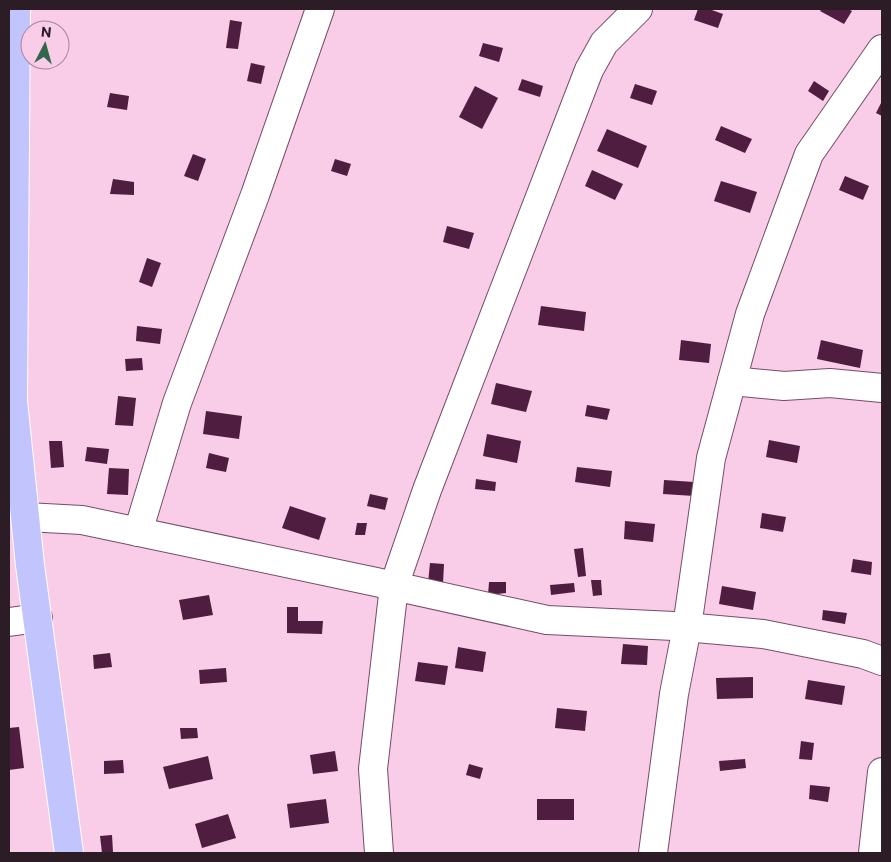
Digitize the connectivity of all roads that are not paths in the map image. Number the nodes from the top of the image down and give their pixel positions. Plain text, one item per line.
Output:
1 (16, 9) edge
2 (320, 9) edge
3 (638, 9) edge
4 (882, 49) edge
5 (732, 381) junction
6 (882, 388) edge
7 (26, 516) junction
8 (138, 532) junction
9 (394, 586) junction
10 (38, 618) junction
11 (9, 622) edge
12 (687, 628) junction
13 (882, 661) edge
14 (882, 772) edge
15 (69, 853) edge
16 (379, 853) edge
17 (653, 853) edge
18 (874, 853) edge

1 - 7 main road
2 - 8 street
3 - 9 street
4 - 5 street
5 - 6 street
5 - 12 street
7 - 8 street
7 - 10 main road
8 - 9 street
9 - 12 street
9 - 16 street
10 - 11 street
10 - 15 main road
12 - 13 street
12 - 17 street
14 - 18 street

